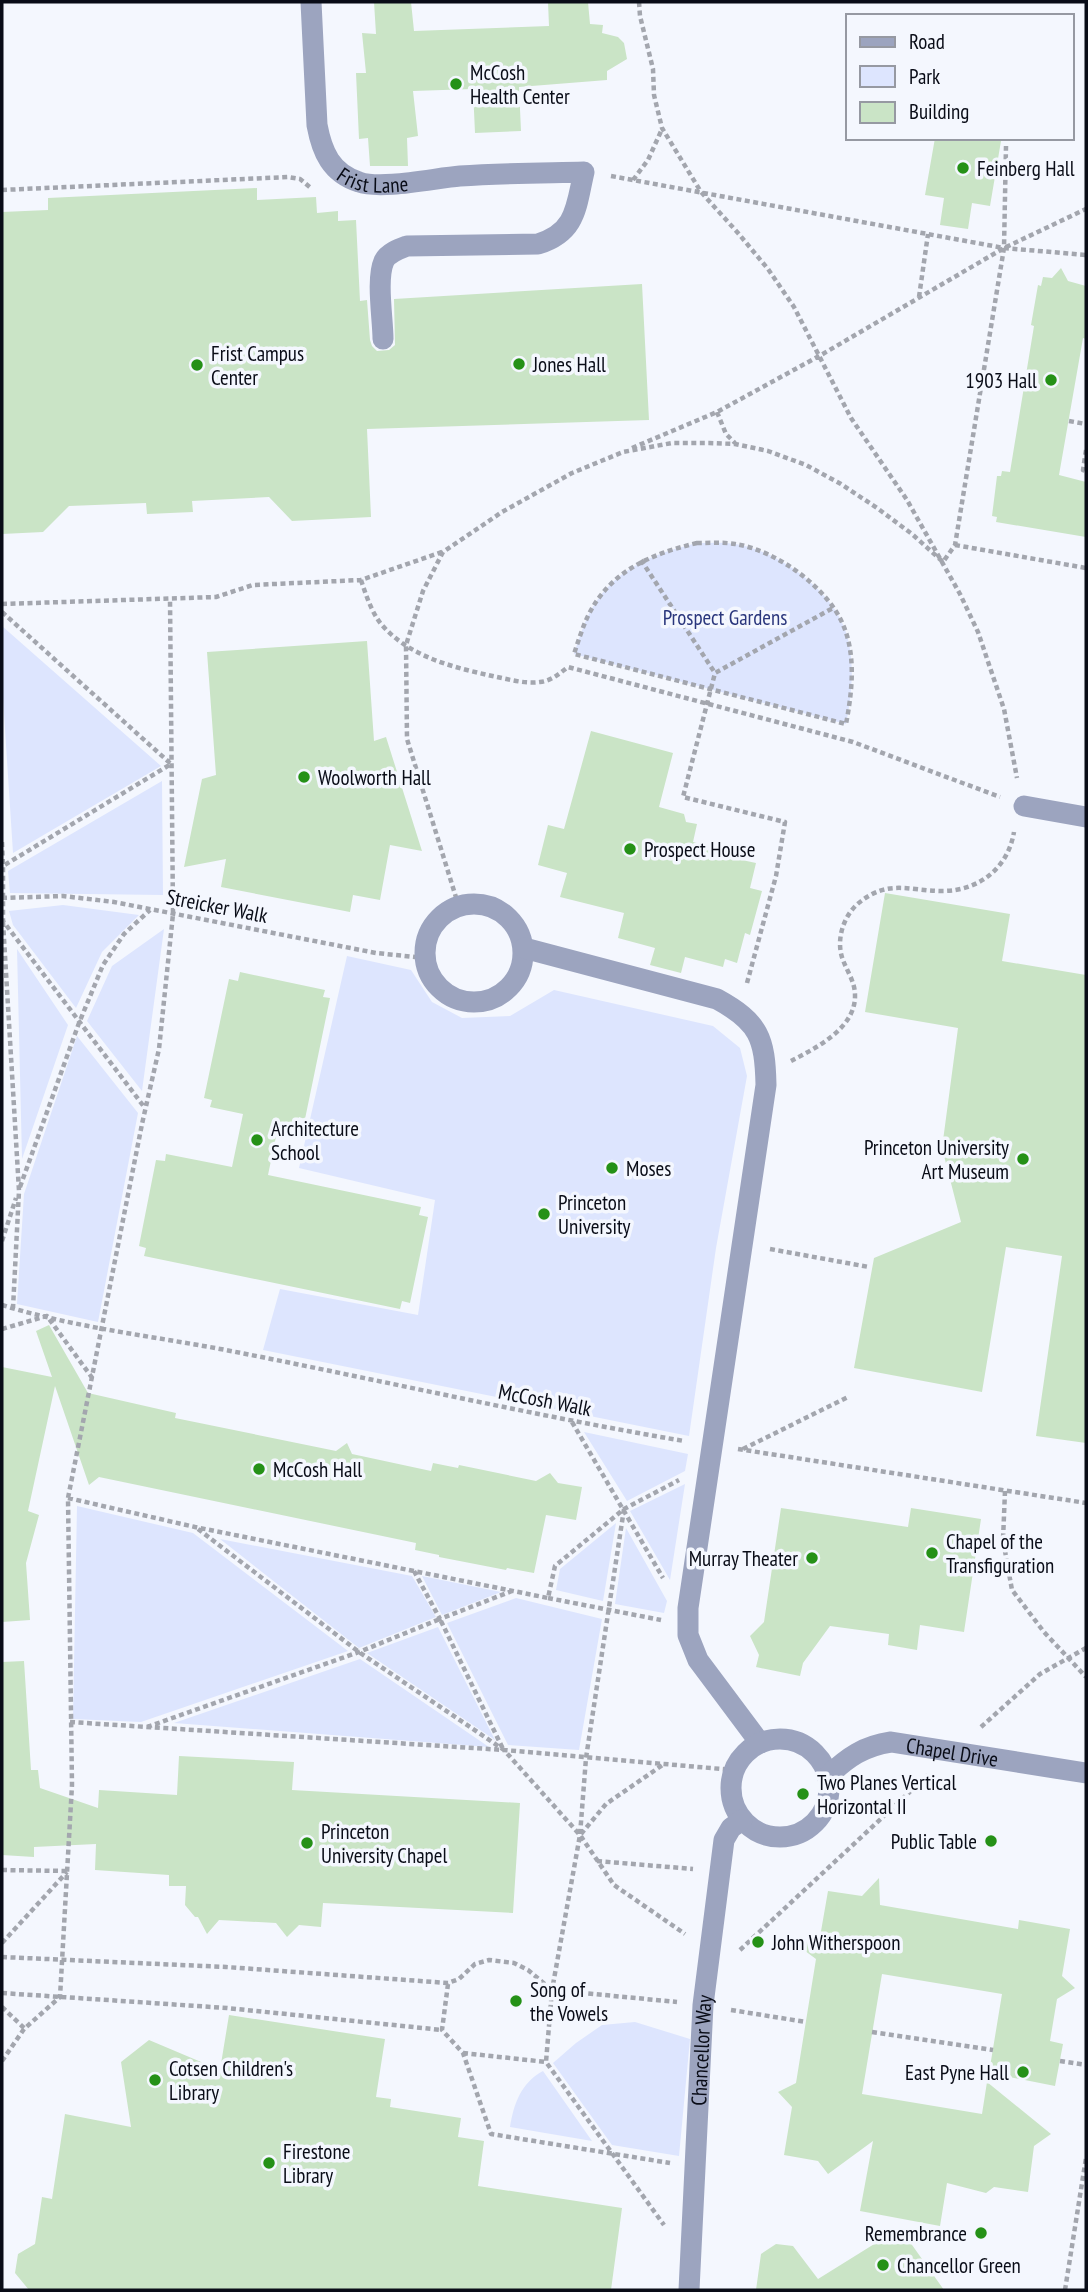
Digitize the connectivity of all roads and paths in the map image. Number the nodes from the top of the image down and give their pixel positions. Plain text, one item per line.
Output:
1 (311, 2) edge
2 (639, 2) edge
3 (662, 128) junction
4 (1006, 146) dead end
5 (584, 172) junction
6 (632, 180) junction
7 (2, 190) edge
8 (701, 192) junction
9 (321, 195) dead end
10 (1086, 209) edge
11 (928, 234) junction
12 (1004, 248) junction
13 (1086, 255) edge
14 (919, 298) junction
15 (383, 339) dead end
16 (821, 355) junction
17 (718, 412) junction
18 (1069, 421) dead end
19 (1086, 424) edge
20 (735, 444) junction
21 (1086, 450) edge
22 (623, 452) junction
23 (1085, 470) edge
24 (955, 545) junction
25 (443, 552) junction
26 (641, 560) junction
27 (943, 562) junction
28 (1086, 568) edge
29 (361, 580) junction
30 (170, 599) junction
31 (2, 604) edge
32 (833, 608) junction
33 (2, 612) edge
34 (406, 645) junction
35 (715, 673) junction
36 (711, 690) junction
37 (707, 703) junction
38 (171, 764) junction
39 (1020, 805) junction
40 (1086, 817) edge
41 (2, 842) edge
42 (3, 866) edge
43 (2, 898) edge
44 (459, 907) junction
45 (151, 910) junction
46 (173, 914) junction
47 (3, 921) edge
48 (524, 948) junction
49 (425, 958) junction
50 (739, 1011) junction
51 (79, 1023) junction
52 (781, 1065) dead end
53 (145, 1108) junction
54 (19, 1191) junction
55 (2, 1241) edge
56 (742, 1244) junction
57 (869, 1267) dead end
58 (2, 1305) edge
59 (13, 1308) junction
60 (47, 1316) junction
61 (102, 1327) junction
62 (2, 1329) edge
63 (93, 1380) junction
64 (848, 1397) dead end
65 (572, 1422) junction
66 (713, 1446) junction
67 (742, 1450) junction
68 (681, 1479) dead end
69 (1004, 1492) junction
70 (68, 1498) junction
71 (1086, 1503) edge
72 (624, 1509) junction
73 (195, 1527) junction
74 (414, 1571) junction
75 (668, 1586) dead end
76 (512, 1591) junction
77 (548, 1598) junction
78 (609, 1610) junction
79 (440, 1619) junction
80 (688, 1625) junction
81 (1086, 1648) edge
82 (359, 1652) junction
83 (1069, 1658) junction
84 (1086, 1677) edge
85 (70, 1722) junction
86 (143, 1729) junction
87 (760, 1743) junction
88 (504, 1750) junction
89 (953, 1752) junction
90 (586, 1758) junction
91 (664, 1764) junction
92 (733, 1770) junction
93 (1086, 1773) edge
94 (828, 1776) junction
95 (742, 1820) junction
96 (580, 1835) junction
97 (596, 1861) junction
98 (2, 1870) edge
99 (68, 1871) junction
100 (720, 1871) junction
101 (2, 1943) edge
102 (709, 1950) junction
103 (2, 1957) edge
104 (64, 1959) junction
105 (448, 1983) junction
106 (705, 1983) junction
107 (552, 1990) junction
108 (2, 1993) edge
109 (60, 1997) junction
110 (703, 2005) junction
111 (2, 2007) edge
112 (806, 2022) dead end
113 (24, 2029) junction
114 (442, 2030) junction
115 (872, 2032) dead end
116 (992, 2050) dead end
117 (463, 2053) junction
118 (2, 2061) edge
119 (1060, 2061) dead end
120 (546, 2062) junction
121 (1086, 2065) edge
122 (614, 2154) junction
123 (1086, 2158) edge
124 (695, 2166) junction
125 (690, 2263) junction
126 (689, 2290) edge
127 (1065, 2290) edge

1 - 5 lane, Frist Lane
2 - 3 path
3 - 6 path
3 - 8 path
4 - 12 path
5 - 6 path
5 - 15 lane
6 - 8 path
7 - 9 path
8 - 11 path
8 - 16 path
10 - 12 path
11 - 12 path
11 - 14 path
12 - 13 path
12 - 14 path
12 - 24 path
14 - 16 path
16 - 17 path
16 - 27 path
17 - 20 path
17 - 22 path
18 - 19 path
20 - 22 path
20 - 27 path
21 - 23 path
22 - 25 path
24 - 27 path
24 - 28 path
25 - 29 path
25 - 34 path
26 - 32 path
26 - 35 path
26 - 36 path
27 - 39 path
29 - 30 path
29 - 34 path
30 - 31 path
30 - 38 path
32 - 35 path
32 - 36 path
33 - 38 path
34 - 37 path
34 - 44 path
35 - 36 path
36 - 37 path
37 - 39 path
37 - 50 path
38 - 42 path
38 - 46 path
39 - 40 lane
39 - 52 path
41 - 42 path
42 - 43 path
43 - 45 path, Streicker Walk
43 - 47 path
44 - 48 lane
44 - 49 lane
45 - 46 path, Streicker Walk
45 - 51 path
46 - 49 path, Streicker Walk
46 - 53 path
47 - 51 path
47 - 54 path
48 - 49 lane
48 - 50 lane
50 - 56 lane
51 - 53 path
51 - 54 path
53 - 61 path
54 - 55 path
54 - 59 path
56 - 57 path
56 - 66 lane
58 - 59 path, McCosh Walk
59 - 60 path, McCosh Walk
60 - 61 path, McCosh Walk
60 - 62 path
60 - 63 path
61 - 63 path
61 - 65 path, McCosh Walk
63 - 70 path
64 - 67 path
65 - 66 path, McCosh Walk
65 - 72 path
66 - 67 path, McCosh Walk
66 - 80 lane
67 - 69 path, McCosh Walk
68 - 72 path
69 - 71 path, McCosh Walk
69 - 83 path
70 - 73 path
70 - 85 path
72 - 75 path
72 - 77 path
72 - 78 path
73 - 74 path
73 - 82 path
74 - 76 path
74 - 79 path
76 - 77 path
76 - 79 path
77 - 78 path
78 - 80 path
78 - 90 path
79 - 82 path
79 - 88 path
80 - 87 lane
81 - 83 path
82 - 86 path
82 - 88 path
83 - 84 path
83 - 89 path
85 - 86 path
85 - 99 path
86 - 88 path
87 - 92 lane
87 - 94 lane
88 - 90 path
88 - 96 path
89 - 93 lane, Chapel Drive
89 - 94 lane, Chapel Drive
89 - 106 path
90 - 91 path
90 - 96 path
91 - 92 path
91 - 96 path
92 - 95 lane
94 - 95 lane
95 - 100 lane, Chancellor Way
96 - 97 path
96 - 107 path
97 - 100 path
97 - 102 path
98 - 99 path
99 - 101 path
99 - 104 path
100 - 102 lane, Chancellor Way
102 - 106 lane, Chancellor Way
103 - 104 path
104 - 105 path
104 - 109 path
105 - 107 path
105 - 114 path
106 - 110 lane, Chancellor Way
107 - 110 path
107 - 120 path
108 - 109 path
109 - 113 path
109 - 114 path
110 - 112 path
110 - 124 lane, Chancellor Way
111 - 113 path
113 - 118 path
114 - 117 path
115 - 116 path
117 - 120 path
117 - 122 path
119 - 121 path
120 - 122 path
122 - 124 path
122 - 125 path
123 - 127 path
124 - 125 lane, Chancellor Way
125 - 126 lane, Chancellor Way

